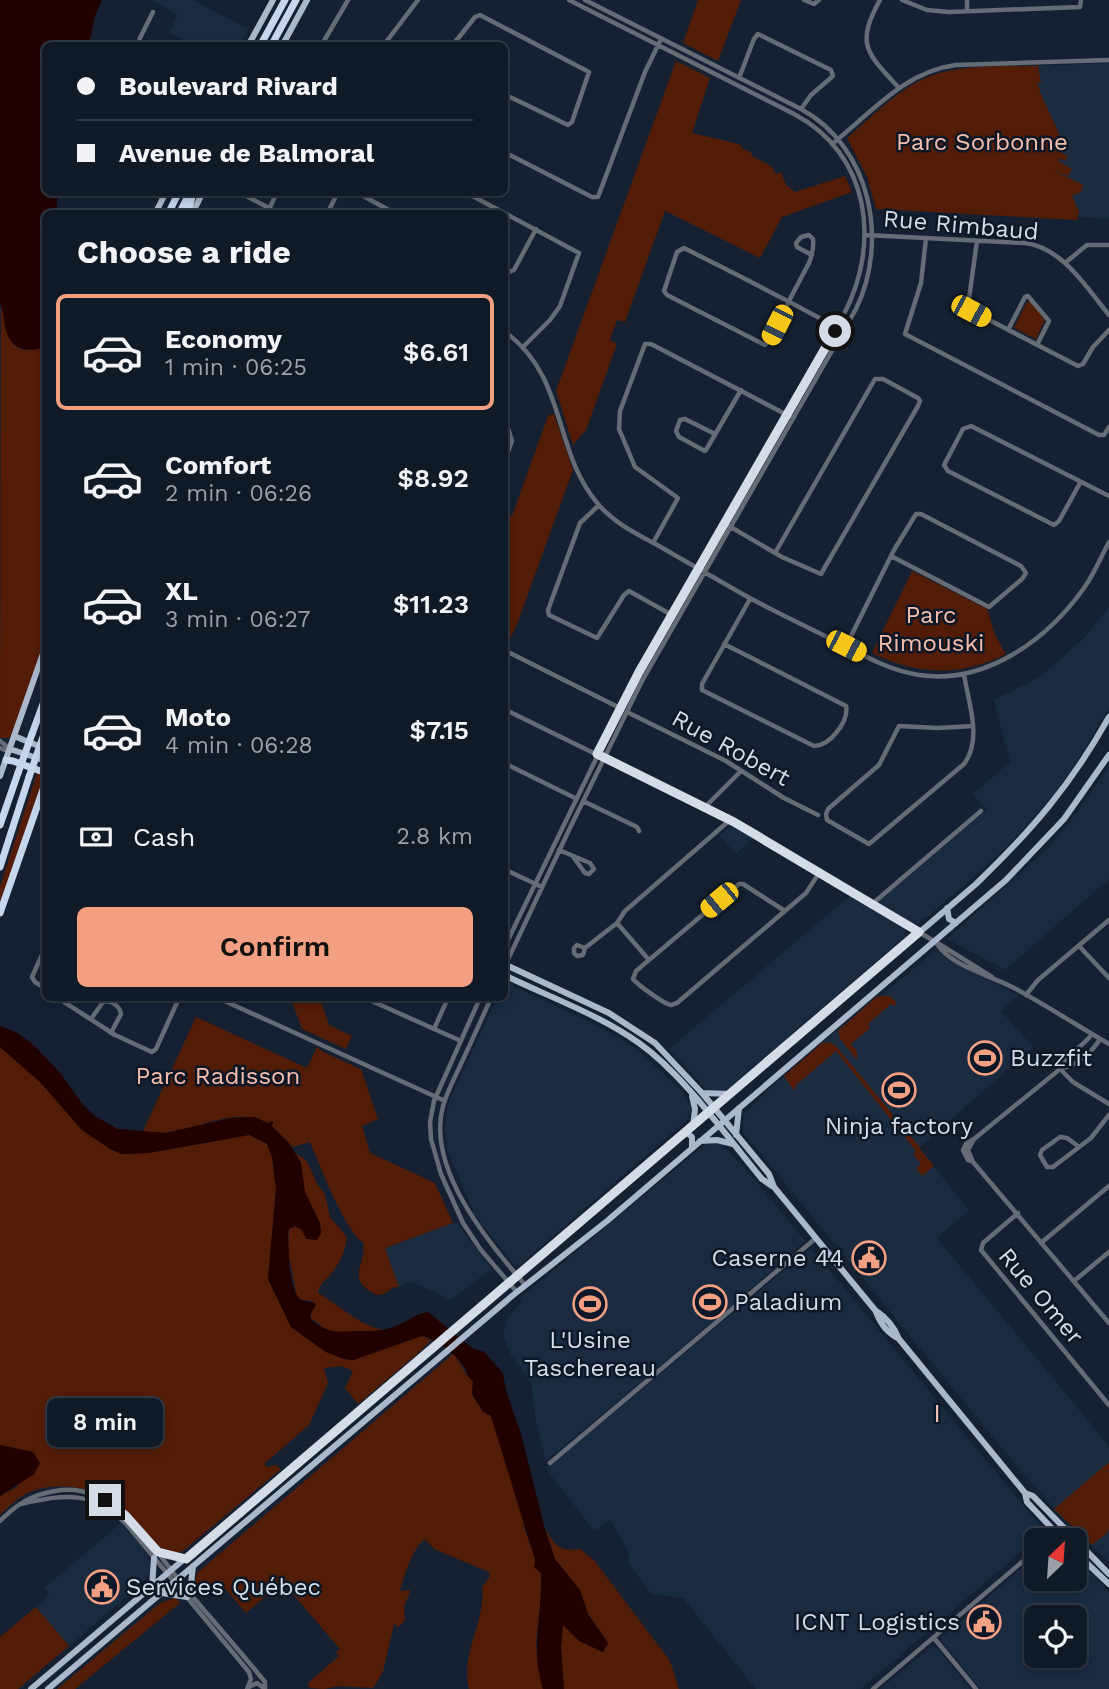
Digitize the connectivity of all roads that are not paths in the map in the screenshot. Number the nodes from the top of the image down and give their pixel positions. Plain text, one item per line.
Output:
1 (273, 0) edge
2 (285, 0) edge
3 (296, 0) edge
4 (307, 0) edge
5 (348, 0) edge
6 (418, 0) edge
7 (569, 0) edge
8 (585, 0) edge
9 (804, 0) edge
10 (819, 0) edge
11 (880, 0) edge
12 (902, 0) edge
13 (967, 0) edge
14 (1081, 0) edge
15 (967, 11) junction
16 (153, 12) dead end
17 (662, 39) junction
18 (139, 42) edge
19 (250, 42) edge
20 (262, 42) edge
21 (273, 42) edge
22 (284, 42) edge
23 (323, 42) edge
24 (386, 42) edge
25 (455, 42) edge
26 (658, 45) junction
27 (1109, 60) edge
28 (739, 78) junction
29 (899, 88) junction
30 (508, 96) edge
31 (801, 109) junction
32 (838, 139) junction
33 (832, 144) junction
34 (508, 154) edge
35 (245, 196) edge
36 (363, 196) edge
37 (473, 196) edge
38 (266, 210) edge
39 (389, 210) edge
40 (500, 210) edge
41 (508, 214) edge
42 (536, 229) junction
43 (866, 235) junction
44 (873, 236) junction
45 (926, 238) junction
46 (977, 241) junction
47 (1109, 245) edge
48 (812, 255) junction
49 (1065, 263) junction
50 (508, 271) edge
51 (789, 302) junction
52 (1109, 314) edge
53 (837, 327) junction
54 (1008, 330) junction
55 (1109, 330) edge
56 (843, 331) junction
57 (508, 334) edge
58 (1037, 345) junction
59 (523, 347) junction
60 (741, 390) junction
61 (787, 415) junction
62 (793, 418) junction
63 (1109, 427) edge
64 (508, 428) edge
65 (715, 434) junction
66 (508, 452) edge
67 (1080, 483) junction
68 (1109, 496) edge
69 (599, 505) junction
70 (724, 523) junction
71 (730, 527) junction
72 (1109, 542) edge
73 (653, 543) junction
74 (775, 553) junction
75 (891, 556) junction
76 (698, 569) junction
77 (705, 572) junction
78 (750, 599) junction
79 (672, 615) junction
80 (724, 645) junction
81 (846, 646) junction
82 (508, 652) edge
83 (42, 656) edge
84 (964, 674) junction
85 (42, 707) edge
86 (620, 708) junction
87 (508, 711) edge
88 (627, 712) junction
89 (1109, 717) edge
90 (972, 726) junction
91 (14, 736) junction
92 (42, 740) edge
93 (0, 741) edge
94 (42, 747) edge
95 (0, 748) edge
96 (10, 748) junction
97 (597, 754) junction
98 (1109, 755) edge
99 (604, 758) junction
100 (6, 760) junction
101 (42, 760) edge
102 (508, 765) edge
103 (741, 771) junction
104 (42, 772) edge
105 (0, 776) edge
106 (932, 783) dead end
107 (936, 789) junction
108 (42, 792) edge
109 (576, 798) junction
110 (583, 801) junction
111 (705, 807) junction
112 (981, 811) dead end
113 (818, 815) dead end
114 (730, 820) junction
115 (0, 825) edge
116 (639, 831) dead end
117 (559, 850) junction
118 (574, 858) dead end
119 (0, 866) edge
120 (508, 871) edge
121 (819, 873) junction
122 (535, 883) junction
123 (541, 887) junction
124 (872, 904) junction
125 (947, 908) junction
126 (785, 911) junction
127 (0, 913) edge
128 (1109, 920) edge
129 (617, 923) junction
130 (956, 923) junction
131 (919, 932) junction
132 (508, 940) edge
133 (934, 941) junction
134 (1079, 946) junction
135 (585, 948) dead end
136 (898, 950) junction
137 (42, 955) edge
138 (508, 957) edge
139 (649, 960) junction
140 (906, 964) junction
141 (508, 968) edge
142 (508, 977) edge
143 (1109, 978) edge
144 (42, 986) edge
145 (1026, 995) junction
146 (63, 1001) edge
147 (178, 1001) edge
148 (225, 1001) edge
149 (372, 1001) edge
150 (447, 1001) edge
151 (479, 1001) edge
152 (490, 1001) edge
153 (91, 1019) junction
154 (434, 1028) junction
155 (111, 1033) junction
156 (1092, 1034) junction
157 (1100, 1039) junction
158 (461, 1041) junction
159 (1109, 1044) edge
160 (1060, 1069) junction
161 (733, 1092) junction
162 (702, 1093) junction
163 (436, 1096) junction
164 (692, 1096) junction
165 (445, 1101) junction
166 (1109, 1104) edge
167 (741, 1106) junction
168 (714, 1108) junction
169 (708, 1114) junction
170 (1109, 1115) edge
171 (721, 1123) junction
172 (693, 1126) junction
173 (685, 1132) junction
174 (736, 1135) junction
175 (700, 1141) junction
176 (733, 1144) junction
177 (1078, 1146) junction
178 (692, 1148) junction
179 (1109, 1186) edge
180 (774, 1187) junction
181 (1018, 1213) junction
182 (816, 1237) junction
183 (1041, 1243) junction
184 (1109, 1252) edge
185 (518, 1276) junction
186 (1074, 1281) junction
187 (510, 1283) junction
188 (525, 1285) junction
189 (517, 1292) junction
190 (1109, 1323) edge
191 (1109, 1405) edge
192 (550, 1462) dead end
193 (0, 1521) edge
194 (1057, 1528) edge
195 (156, 1555) junction
196 (1087, 1555) edge
197 (186, 1559) junction
198 (1024, 1560) edge
199 (1087, 1563) edge
200 (194, 1566) junction
201 (170, 1572) junction
202 (1109, 1574) edge
203 (176, 1580) junction
204 (1109, 1584) edge
205 (152, 1587) junction
206 (162, 1593) junction
207 (188, 1595) junction
208 (934, 1638) junction
209 (248, 1688) edge
210 (31, 1689) edge
211 (48, 1689) edge
212 (265, 1689) edge
213 (873, 1689) edge
214 (976, 1689) edge

1 - 19 main road
2 - 20 highway
3 - 21 highway
4 - 22 main road
5 - 23 street
6 - 24 street
7 - 26 street
8 - 17 street
9 - 10 street
11 - 29 street
12 - 15 street
13 - 15 street
14 - 15 street
16 - 18 street
17 - 26 street
17 - 28 street
25 - 30 street
26 - 33 street
26 - 34 street
27 - 29 street
28 - 31 street
28 - 31 street
29 - 32 street
31 - 32 street
32 - 33 street
32 - 44 street
33 - 43 street
35 - 38 street
36 - 39 street
37 - 40 street
41 - 42 street
42 - 50 street
42 - 59 street
43 - 44 street, Rue Rimbaud
43 - 53 street
44 - 45 street, Rue Rimbaud
44 - 56 street
45 - 46 street, Rue Rimbaud
45 - 63 street
46 - 49 street, Rue Rimbaud
46 - 54 street
47 - 49 street
48 - 48 street
48 - 51 street
49 - 52 street, Rue Rimbaud
51 - 51 street
51 - 53 street
53 - 56 street
53 - 61 street
54 - 58 street
54 - 58 street
55 - 58 street
56 - 62 street
57 - 59 street
59 - 69 street
60 - 61 street
60 - 65 street
60 - 73 street
61 - 62 street
61 - 70 street
62 - 71 street
64 - 66 street
65 - 65 street
67 - 67 street
67 - 68 street
69 - 73 street
69 - 79 street
70 - 71 street
70 - 76 street
71 - 74 street
71 - 77 street
72 - 84 street
73 - 76 street
74 - 74 street
75 - 75 street
75 - 81 street
76 - 77 street
76 - 79 street
77 - 78 street
77 - 88 street
78 - 80 street
78 - 81 street
79 - 86 street
80 - 80 street
81 - 84 street
82 - 86 street
83 - 91 main road
84 - 90 street
85 - 115 highway, bridge
86 - 97 street
87 - 97 street
88 - 99 street
88 - 103 street, Rue Robert
89 - 125 main road
90 - 107 street
90 - 107 street
91 - 94 main road
91 - 96 main road
92 - 119 highway, bridge
93 - 96 street
95 - 96 street
96 - 100 main road
96 - 101 main road
97 - 99 street
97 - 109 street
98 - 130 main road
99 - 110 street
99 - 111 street
100 - 104 highway
100 - 105 main road
102 - 109 street
103 - 111 street
103 - 113 street, Rue Robert
106 - 107 street
108 - 127 highway
109 - 122 street
110 - 116 street
110 - 117 street
111 - 114 street
112 - 124 street
114 - 121 street
114 - 129 street
117 - 118 street
117 - 123 street
120 - 122 street
121 - 124 street
121 - 126 street
122 - 123 street
122 - 132 street
123 - 138 street
124 - 131 street
125 - 130 main road
125 - 131 main road
126 - 139 street
126 - 139 street
128 - 134 street
129 - 135 street
129 - 139 street
130 - 133 main road
131 - 133 street
131 - 136 main road
133 - 140 main road
133 - 145 street
134 - 143 street
134 - 145 street
136 - 140 main road
136 - 161 main road
137 - 144 street
140 - 167 main road
141 - 162 main road
142 - 164 main road
145 - 156 street
146 - 153 street
147 - 155 street
148 - 163 street
149 - 154 street
150 - 154 street
151 - 158 street
152 - 165 street
153 - 155 street
153 - 155 street
154 - 158 street
156 - 157 street
156 - 160 street
157 - 159 street
157 - 160 street
158 - 163 street
160 - 166 street
160 - 181 street
161 - 162 main road
161 - 167 main road
161 - 168 main road
162 - 168 main road
163 - 165 street
163 - 187 street
164 - 169 main road
164 - 172 main road
165 - 185 street
167 - 171 main road
167 - 174 main road
168 - 169 main road
168 - 171 main road
169 - 171 main road
169 - 172 main road
170 - 177 street
171 - 174 main road
171 - 175 main road
171 - 176 main road
172 - 173 main road
173 - 178 main road
173 - 185 main road
174 - 180 main road
175 - 176 main road
175 - 178 main road
176 - 180 main road
177 - 177 street
178 - 188 main road
179 - 183 street
180 - 182 main road
181 - 183 street
181 - 191 street, Rue Omer
182 - 192 street
182 - 194 main road
183 - 186 street
184 - 186 street
185 - 187 main road
185 - 188 street
186 - 190 street
187 - 189 street
187 - 197 main road
188 - 189 main road
189 - 200 main road
193 - 195 street
195 - 197 main road
195 - 201 street
195 - 205 main road
196 - 202 main road
197 - 201 main road
198 - 208 street
199 - 204 main road
200 - 203 main road
200 - 207 main road
201 - 203 street
201 - 205 main road
203 - 206 main road
203 - 207 street
205 - 210 main road
206 - 207 main road
206 - 211 main road
207 - 209 street
207 - 212 street
208 - 213 street
208 - 214 street
209 - 212 street

